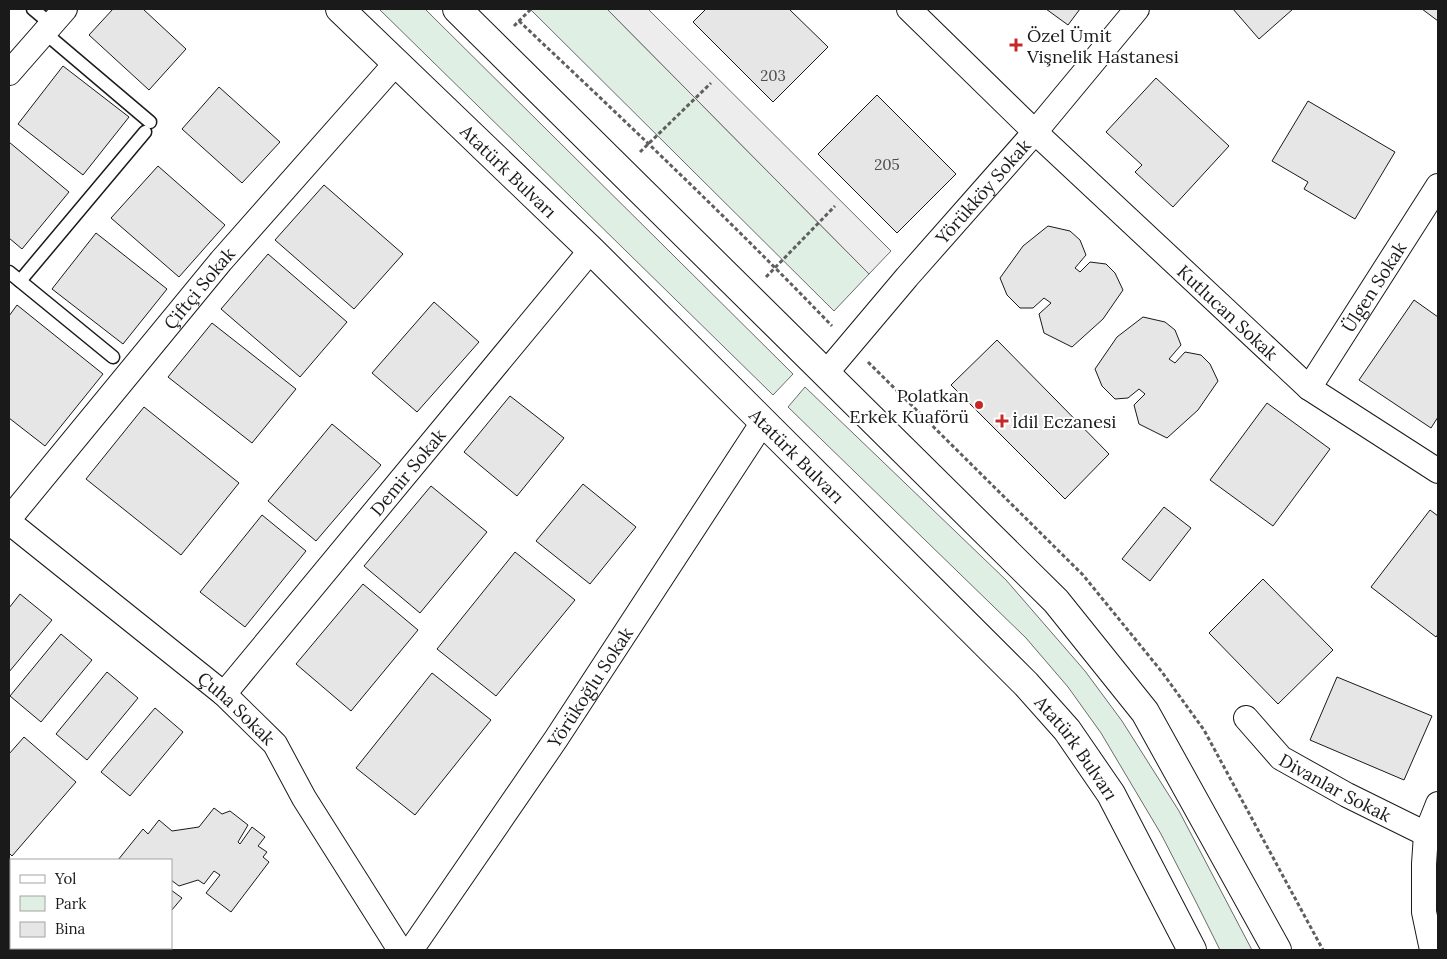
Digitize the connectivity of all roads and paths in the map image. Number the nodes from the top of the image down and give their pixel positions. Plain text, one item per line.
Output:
1 (33, 9) edge
2 (340, 9) edge
3 (456, 9) edge
4 (909, 9) edge
5 (1137, 9) edge
6 (54, 22) edge
7 (396, 63) junction
8 (9, 74) edge
9 (711, 83) dead end
10 (1035, 132) junction
11 (620, 171) junction
12 (1438, 186) edge
13 (835, 206) dead end
14 (591, 250) junction
15 (9, 272) edge
16 (20, 281) junction
17 (748, 296) junction
18 (113, 357) dead end
19 (826, 373) junction
20 (1310, 388) junction
21 (764, 422) junction
22 (1438, 471) edge
23 (9, 521) edge
24 (224, 694) junction
25 (1246, 718) dead end
26 (1438, 804) edge
27 (1432, 832) edge
28 (400, 950) edge
29 (411, 950) edge
30 (1192, 950) edge
31 (1277, 950) edge
32 (1432, 950) edge

1 - 6 lane
2 - 7 main road, Atatürk Bulvarı
3 - 11 main road
4 - 10 street, Kutlucan Sokak
5 - 10 street, Yörükköy Sokak
6 - 8 street
6 - 16 lane
7 - 14 main road, Atatürk Bulvarı
7 - 23 street, Çiftçi Sokak
9 - 11 path
10 - 19 street, Yörükköy Sokak
10 - 20 street, Kutlucan Sokak
11 - 17 main road
12 - 20 street, Ülgen Sokak
13 - 17 path
14 - 21 main road, Atatürk Bulvarı
14 - 24 street, Demir Sokak
15 - 16 lane
16 - 18 lane
17 - 19 main road
19 - 31 main road
20 - 22 street, Kutlucan Sokak
21 - 29 street, Yörükoğlu Sokak
21 - 30 main road, Atatürk Bulvarı
23 - 24 street, Çuha Sokak
24 - 28 street, Çuha Sokak
25 - 27 street, Divanlar Sokak
26 - 27 street
27 - 32 street

